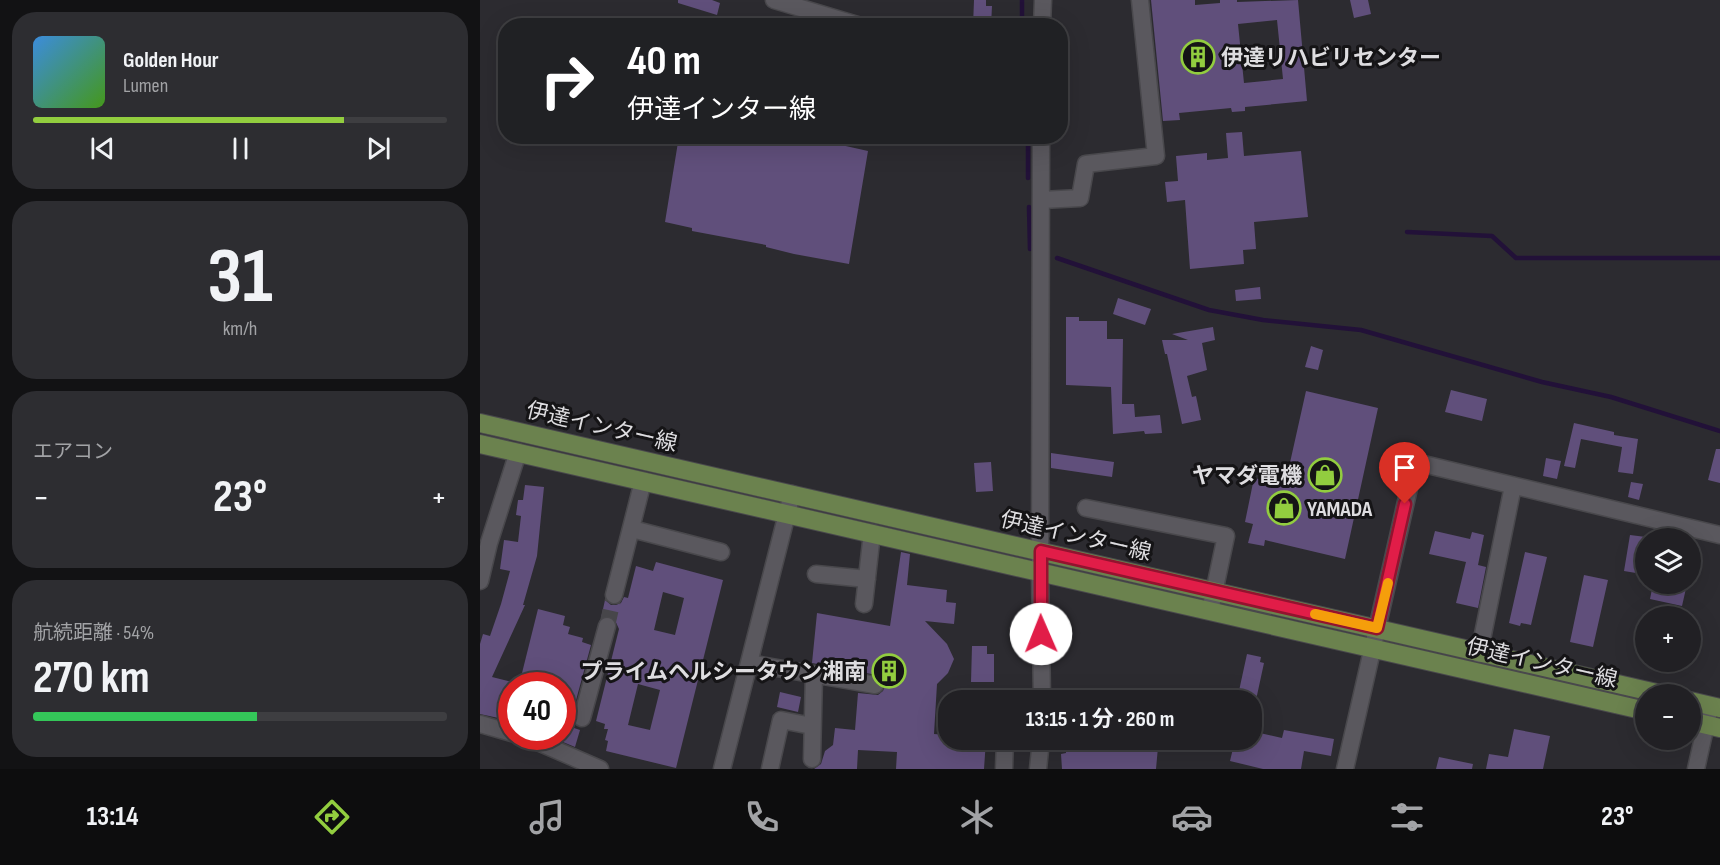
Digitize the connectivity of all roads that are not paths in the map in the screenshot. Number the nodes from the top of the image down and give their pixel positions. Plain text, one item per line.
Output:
1 (774, 0) edge
2 (1043, 0) edge
3 (1140, 0) edge
4 (834, 18) edge
5 (1042, 18) edge
6 (1041, 144) edge
7 (1042, 200) junction
8 (480, 423) edge
9 (480, 444) edge
10 (576, 445) junction
11 (518, 452) junction
12 (573, 464) junction
13 (643, 481) junction
14 (1513, 486) junction
15 (792, 494) junction
16 (1086, 508) dead end
17 (788, 514) junction
18 (632, 529) junction
19 (872, 533) junction
20 (1720, 535) edge
21 (1041, 551) junction
22 (721, 552) dead end
23 (1040, 572) junction
24 (816, 574) dead end
25 (867, 579) junction
26 (480, 581) edge
27 (1215, 591) junction
28 (614, 595) tunnel mouth
29 (864, 604) dead end
30 (1210, 611) junction
31 (607, 626) tunnel mouth
32 (1377, 628) junction
33 (1373, 648) junction
34 (1479, 654) junction
35 (749, 663) junction
36 (814, 674) junction
37 (875, 685) dead end
38 (1635, 688) edge
39 (1042, 690) edge
40 (1715, 707) edge
41 (1635, 708) edge
42 (582, 718) dead end
43 (480, 724) edge
44 (1705, 724) edge
45 (812, 726) junction
46 (498, 729) edge
47 (557, 750) edge
48 (1005, 750) edge
49 (1040, 750) edge
50 (813, 759) dead end
51 (600, 769) edge
52 (722, 769) edge
53 (770, 769) edge
54 (1004, 769) edge
55 (1038, 769) edge
56 (1345, 769) edge
57 (1696, 769) edge

1 - 4 street
2 - 5 street
3 - 7 street
6 - 7 street
7 - 21 street
8 - 10 main road, 伊達インター線
9 - 11 main road, 伊達インター線
10 - 12 street
10 - 15 main road, 伊達インター線
11 - 12 main road, 伊達インター線
11 - 26 street
12 - 13 main road, 伊達インター線
13 - 17 main road, 伊達インター線
13 - 18 street
14 - 20 street
14 - 32 street
14 - 34 street
15 - 17 street
15 - 21 main road, 伊達インター線
16 - 27 street
17 - 19 main road, 伊達インター線
17 - 35 street
18 - 22 street
18 - 28 street
19 - 23 main road, 伊達インター線
19 - 25 street
21 - 23 street
21 - 27 main road, 伊達インター線
23 - 30 main road, 伊達インター線
23 - 39 street
24 - 25 street
25 - 29 street
27 - 30 street
27 - 32 main road, 伊達インター線
30 - 33 main road, 伊達インター線
31 - 42 street
32 - 33 street
32 - 34 main road, 伊達インター線
33 - 41 main road, 伊達インター線
33 - 56 street
34 - 38 main road, 伊達インター線
35 - 36 street
35 - 52 street
36 - 37 street
36 - 45 street
40 - 44 street
43 - 46 street
44 - 57 street
45 - 50 street
45 - 53 street
47 - 51 street
48 - 54 street
49 - 55 street

